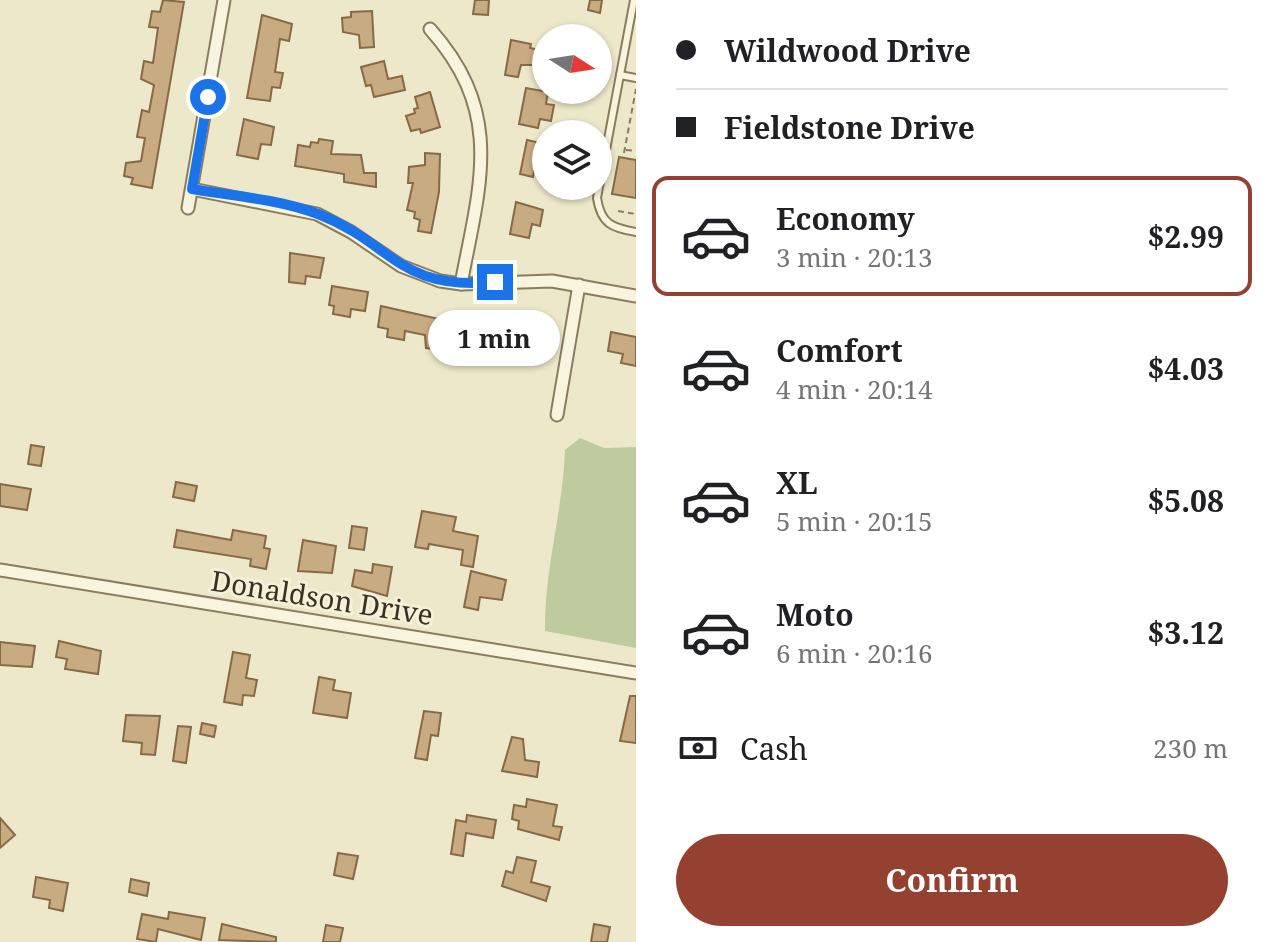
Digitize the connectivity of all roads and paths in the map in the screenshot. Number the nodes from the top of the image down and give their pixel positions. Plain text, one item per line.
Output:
1 (224, 0) edge
2 (634, 0) edge
3 (430, 29) dead end
4 (620, 75) junction
5 (636, 78) edge
6 (636, 89) edge
7 (636, 155) edge
8 (192, 189) junction
9 (188, 208) dead end
10 (618, 211) dead end
11 (636, 214) edge
12 (636, 232) edge
13 (461, 284) junction
14 (579, 285) junction
15 (636, 296) edge
16 (557, 415) dead end
17 (0, 570) edge
18 (636, 673) edge

1 - 8 street
2 - 4 lane
3 - 13 street
4 - 5 lane
4 - 12 lane
6 - 7 path
8 - 9 street
8 - 13 street
10 - 11 path
13 - 14 street
14 - 15 street
14 - 16 street
17 - 18 street, Donaldson Drive

